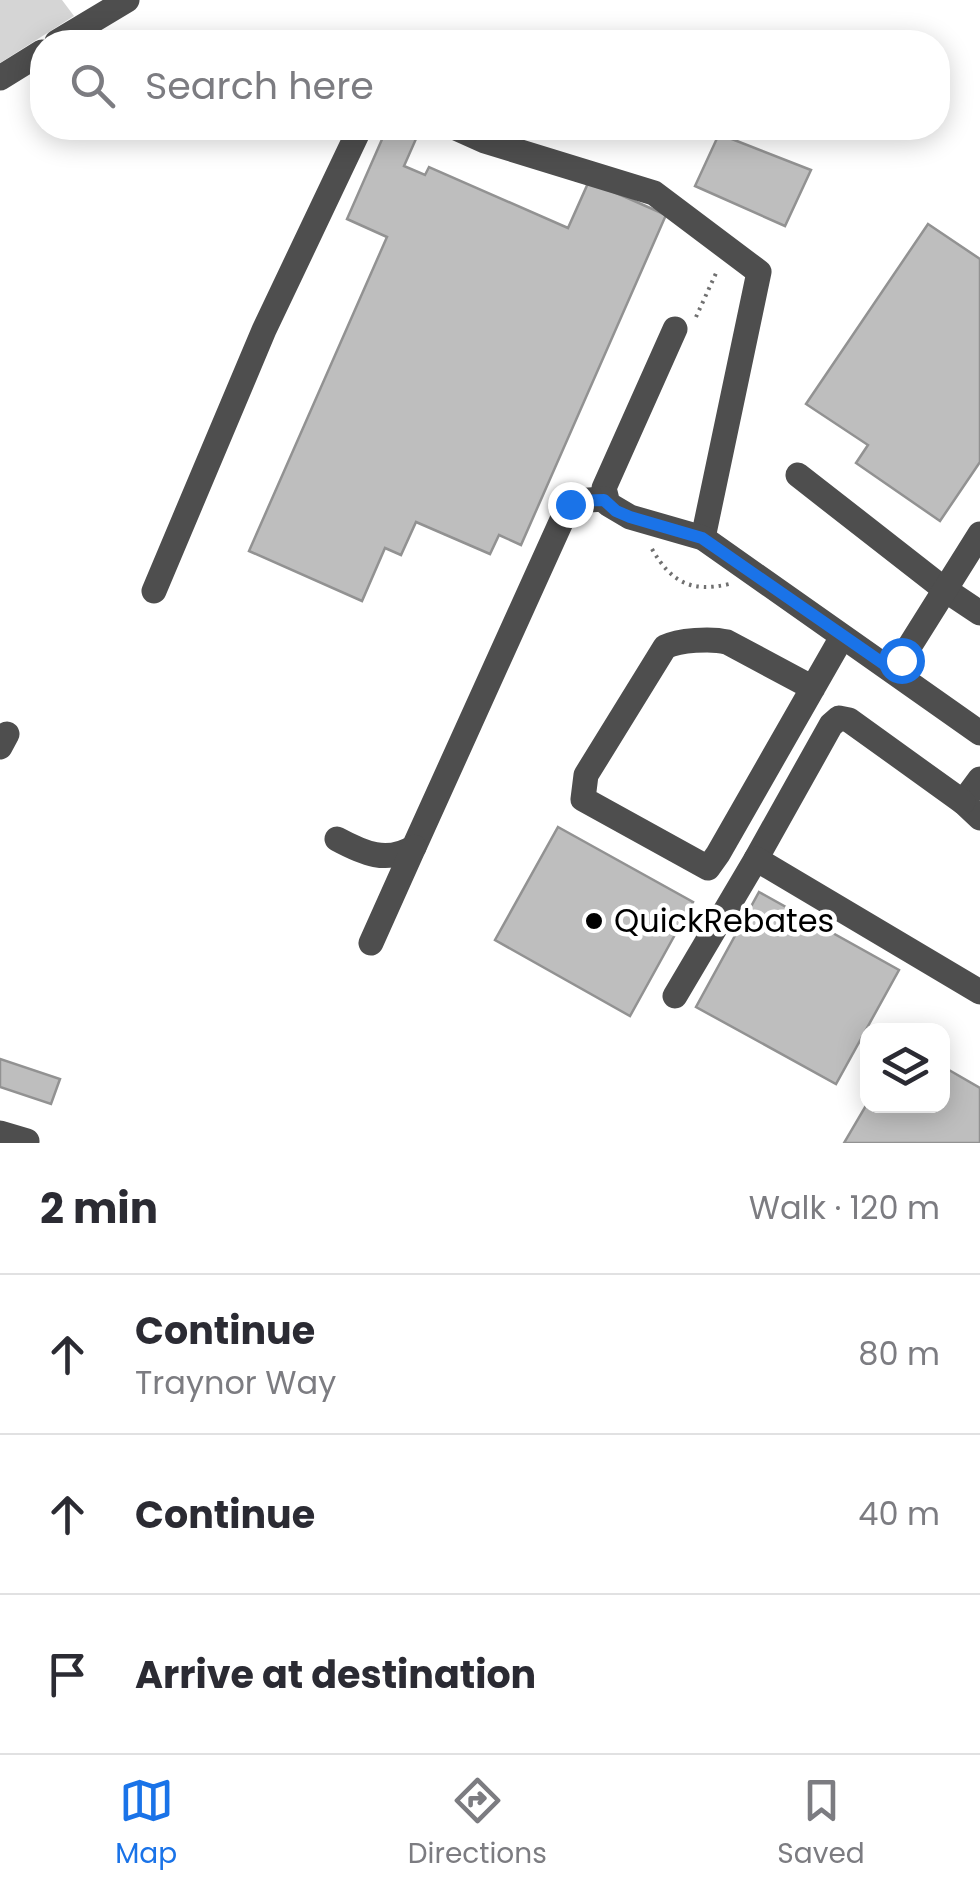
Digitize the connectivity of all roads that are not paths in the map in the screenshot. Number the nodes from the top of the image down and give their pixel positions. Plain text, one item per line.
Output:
1 (127, 0) edge
2 (78, 30) edge
3 (30, 59) edge
4 (0, 78) edge
5 (354, 140) edge
6 (484, 140) edge
7 (685, 323) road end
8 (798, 475) dead end
9 (604, 500) junction
10 (980, 534) edge
11 (702, 538) junction
12 (944, 589) junction
13 (154, 592) dead end
14 (980, 613) edge
15 (842, 636) junction
16 (894, 671) junction
17 (813, 688) junction
18 (980, 733) edge
19 (980, 778) edge
20 (971, 810) edge
21 (337, 840) dead end
22 (414, 847) junction
23 (756, 859) junction
24 (708, 868) junction
25 (740, 885) junction
26 (370, 943) dead end
27 (980, 992) edge
28 (675, 996) dead end
29 (0, 1133) edge
30 (26, 1142) edge

1 - 2 street
3 - 4 street
5 - 13 street
6 - 11 street
7 - 9 street
8 - 12 street
9 - 11 street
9 - 22 street
10 - 12 street
11 - 15 street
12 - 14 street
12 - 16 street
15 - 16 street
15 - 17 street
16 - 18 street
17 - 24 street
17 - 24 street
19 - 20 street
20 - 23 street
21 - 22 street
22 - 26 street
23 - 25 street
23 - 27 street
24 - 25 street
25 - 28 street
29 - 30 street

